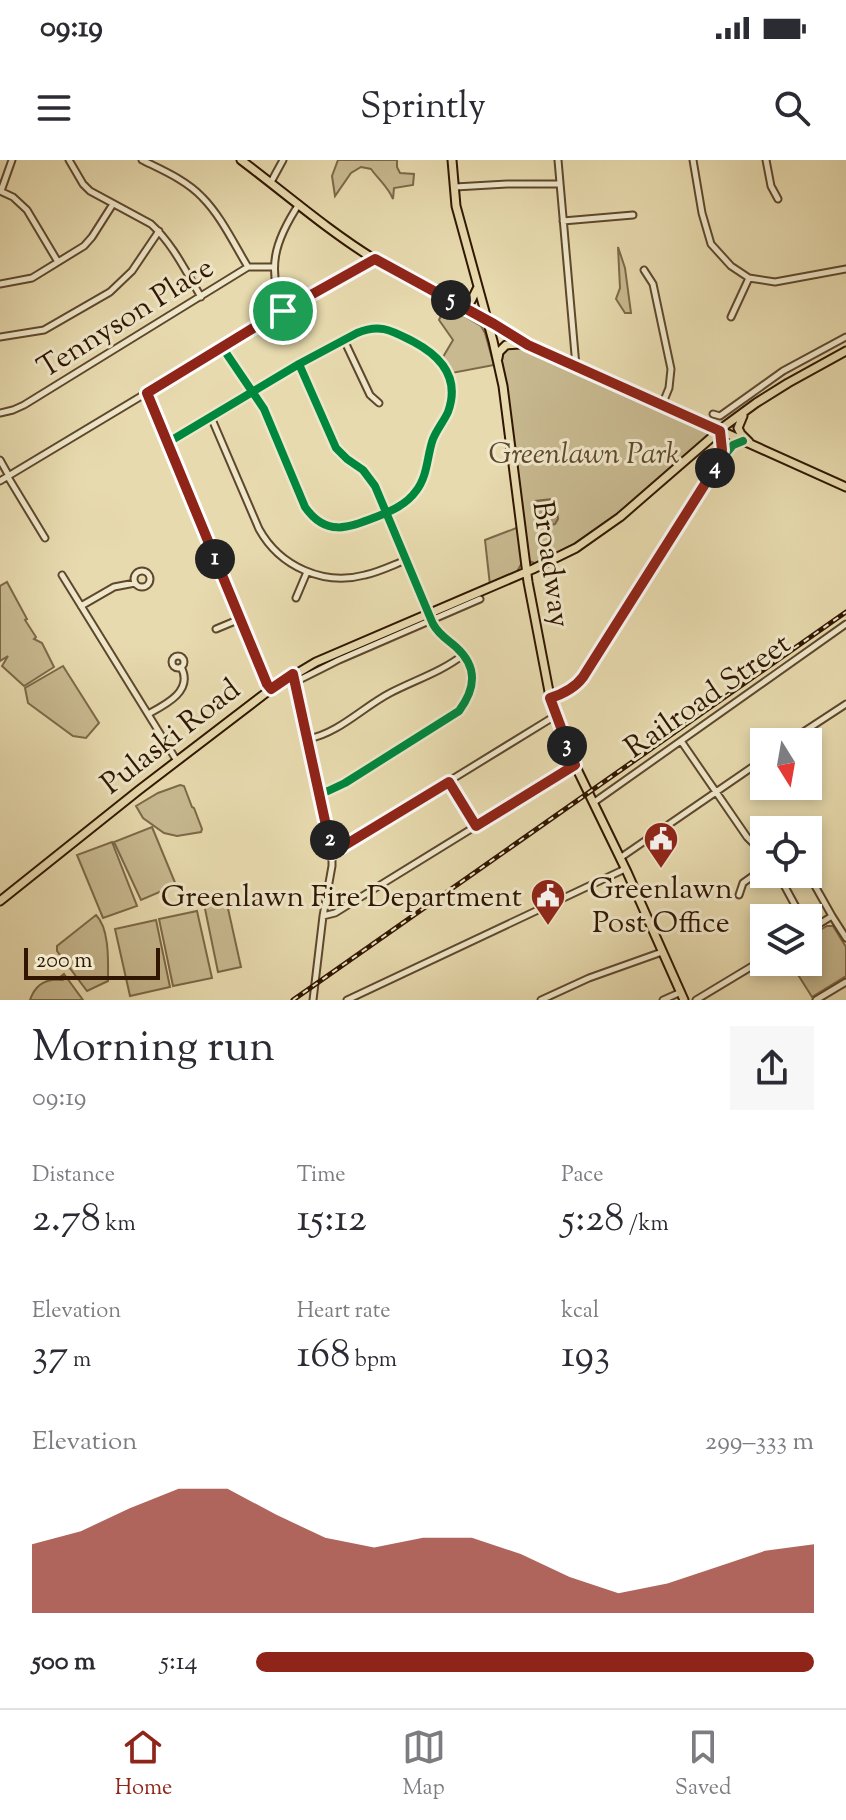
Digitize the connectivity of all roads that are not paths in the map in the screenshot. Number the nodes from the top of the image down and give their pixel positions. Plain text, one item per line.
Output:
1 (12, 160) edge
2 (69, 160) edge
3 (142, 160) edge
4 (241, 160) edge
5 (283, 160) edge
6 (452, 160) edge
7 (558, 160) edge
8 (693, 160) edge
9 (766, 160) edge
10 (271, 182) junction
11 (559, 184) junction
12 (454, 187) junction
13 (0, 191) edge
14 (778, 199) dead end
15 (113, 204) junction
16 (299, 204) junction
17 (633, 215) dead end
18 (563, 221) junction
19 (159, 231) junction
20 (375, 259) junction
21 (58, 262) junction
22 (248, 267) junction
23 (273, 267) junction
24 (846, 269) edge
25 (644, 270) dead end
26 (749, 278) junction
27 (477, 283) junction
28 (0, 284) edge
29 (201, 297) junction
30 (456, 303) junction
31 (283, 311) junction
32 (731, 317) dead end
33 (487, 321) junction
34 (0, 337) edge
35 (846, 337) edge
36 (344, 340) junction
37 (528, 345) junction
38 (222, 347) junction
39 (846, 351) edge
40 (299, 364) junction
41 (576, 367) junction
42 (499, 368) junction
43 (252, 391) junction
44 (147, 393) junction
45 (379, 403) dead end
46 (756, 403) junction
47 (662, 405) junction
48 (0, 413) edge
49 (713, 414) dead end
50 (211, 417) junction
51 (720, 431) junction
52 (743, 441) junction
53 (167, 443) junction
54 (754, 446) junction
55 (0, 460) edge
56 (717, 465) junction
57 (9, 476) junction
58 (0, 481) edge
59 (846, 487) edge
60 (386, 513) junction
61 (45, 538) dead end
62 (406, 560) junction
63 (307, 572) junction
64 (527, 572) junction
65 (62, 575) dead end
66 (135, 583) dead end
67 (296, 598) dead end
68 (480, 599) dead end
69 (81, 606) junction
70 (430, 617) junction
71 (240, 619) junction
72 (846, 624) edge
73 (216, 629) dead end
74 (463, 655) junction
75 (181, 667) dead end
76 (294, 678) junction
77 (271, 689) junction
78 (550, 698) junction
79 (846, 704) edge
80 (148, 714) junction
81 (555, 716) junction
82 (809, 728) edge
83 (308, 739) junction
84 (681, 741) junction
85 (177, 761) junction
86 (575, 765) junction
87 (750, 769) edge
88 (449, 782) junction
89 (718, 791) junction
90 (319, 792) junction
91 (593, 803) junction
92 (476, 826) junction
93 (750, 840) edge
94 (332, 853) junction
95 (620, 858) junction
96 (625, 869) junction
97 (750, 878) edge
98 (816, 888) edge
99 (739, 895) dead end
100 (0, 901) edge
101 (323, 916) junction
102 (832, 916) junction
103 (822, 922) edge
104 (846, 938) edge
105 (663, 951) junction
106 (750, 967) edge
107 (846, 982) edge
108 (683, 996) edge
109 (313, 1000) edge
110 (347, 1000) edge
111 (541, 1000) edge
112 (663, 1000) edge
113 (696, 1000) edge
114 (816, 1000) edge

1 - 13 street
2 - 15 street
3 - 22 street
4 - 10 main road
5 - 10 street
6 - 12 main road, Broadway
7 - 11 street
8 - 26 street
9 - 14 street
10 - 16 main road
11 - 12 street
11 - 18 street
12 - 27 main road, Broadway
13 - 21 street
15 - 19 street
15 - 21 street
16 - 20 main road
16 - 23 street
17 - 18 street
18 - 41 street
19 - 29 street
19 - 34 street
20 - 30 main road
20 - 31 street
21 - 28 street
22 - 23 street, Tennyson Place
22 - 29 street, Tennyson Place
23 - 31 street
24 - 26 street
25 - 47 street
26 - 32 street
27 - 30 main road
27 - 33 main road, Broadway
29 - 48 street, Tennyson Place
30 - 33 main road
31 - 38 street
33 - 37 main road
33 - 42 main road, Broadway
35 - 49 street
36 - 40 street
36 - 45 street
36 - 60 street
37 - 41 main road
37 - 42 main road
38 - 43 street
38 - 44 street
39 - 46 main road, Pulaski Road
40 - 43 street
40 - 60 street
41 - 47 main road
42 - 64 main road, Broadway
43 - 50 street
43 - 60 street
44 - 53 street
44 - 57 street
46 - 51 main road, Pulaski Road
46 - 54 main road
47 - 51 main road
50 - 53 street
50 - 63 street
51 - 52 main road
51 - 56 street
51 - 64 main road, Pulaski Road
52 - 54 main road
52 - 56 street
53 - 71 street
54 - 59 main road
55 - 57 street
56 - 78 street
57 - 58 street
57 - 61 street
60 - 62 street
62 - 63 street
62 - 70 street
63 - 67 street
64 - 70 main road, Pulaski Road
64 - 78 main road, Broadway
65 - 69 street
66 - 69 street
68 - 70 street
69 - 80 street
70 - 74 street
70 - 76 main road, Pulaski Road
71 - 73 street
71 - 77 street
72 - 84 street, Railroad Street
74 - 83 street
74 - 90 street
75 - 80 street
76 - 77 main road, Pulaski Road
76 - 83 street
77 - 85 main road, Pulaski Road
78 - 81 main road, Broadway
79 - 82 street
80 - 85 street
81 - 86 main road, Broadway
81 - 88 street
83 - 90 street
84 - 89 street
84 - 91 street, Railroad Street
85 - 100 main road, Pulaski Road
86 - 91 main road, Broadway
86 - 92 street
87 - 89 street
88 - 92 street
88 - 94 street
89 - 93 street
89 - 95 street
90 - 94 street
91 - 95 main road, Broadway
92 - 101 street
94 - 101 street
95 - 96 main road, Broadway
96 - 105 main road, Broadway
96 - 110 street
97 - 99 street
98 - 102 street
101 - 109 street
102 - 103 street
102 - 104 street
105 - 108 main road, Broadway
105 - 111 street
106 - 113 street
107 - 114 street
108 - 112 street

